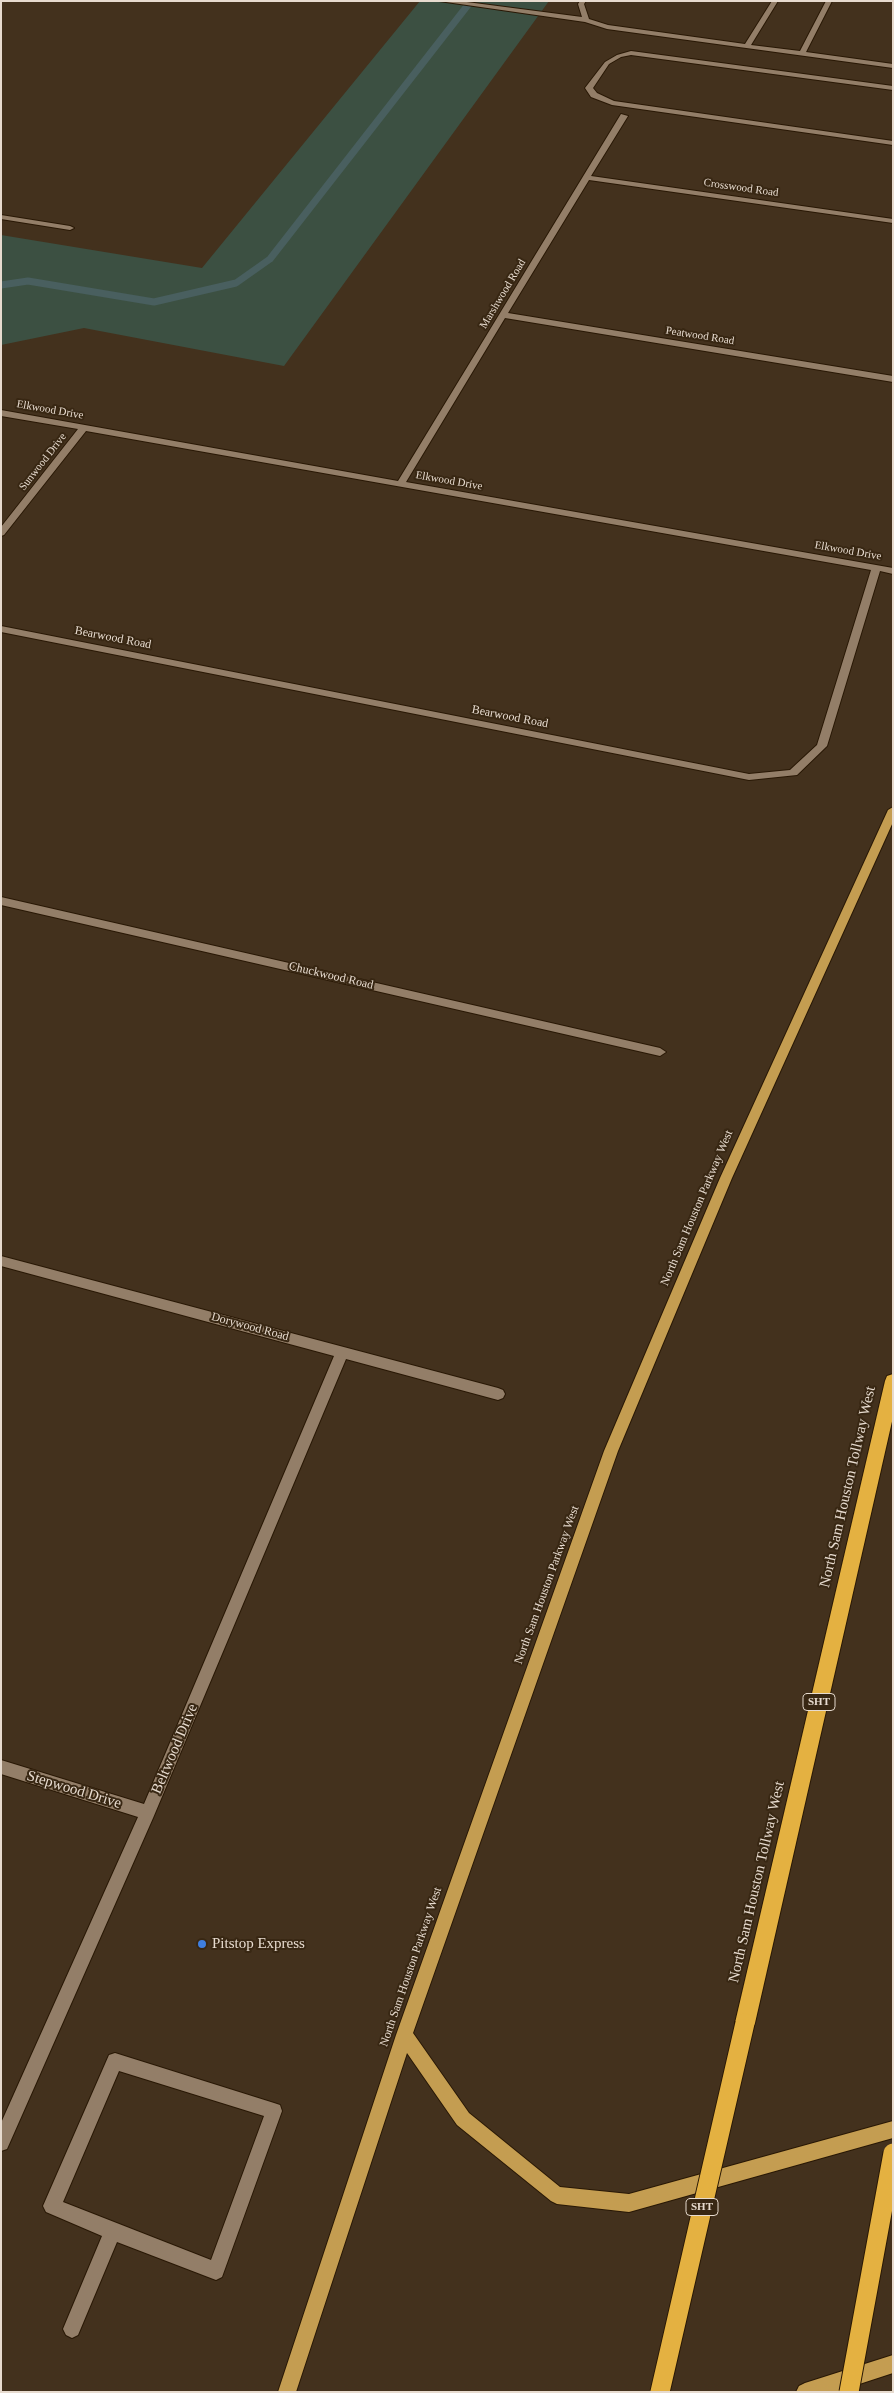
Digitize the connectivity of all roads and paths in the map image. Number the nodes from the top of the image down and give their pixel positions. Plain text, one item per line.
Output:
1 (442, 1) edge
2 (583, 1) edge
3 (775, 1) edge
4 (829, 1) edge
5 (586, 20) junction
6 (747, 46) junction
7 (802, 54) junction
8 (893, 66) edge
9 (893, 88) edge
10 (624, 116) dead end
11 (893, 144) edge
12 (587, 178) junction
13 (1, 217) edge
14 (893, 221) edge
15 (70, 228) dead end
16 (503, 315) junction
17 (893, 380) edge
18 (1, 413) edge
19 (84, 427) junction
20 (401, 483) junction
21 (1, 533) edge
22 (876, 568) junction
23 (893, 571) edge
24 (1, 629) edge
25 (893, 810) edge
26 (1, 901) edge
27 (660, 1052) dead end
28 (1, 1260) edge
29 (342, 1352) junction
30 (893, 1382) edge
31 (498, 1394) dead end
32 (1, 1767) edge
33 (148, 1813) junction
34 (404, 2035) junction
35 (893, 2129) edge
36 (1, 2143) edge
37 (893, 2153) edge
38 (113, 2232) junction
39 (72, 2329) dead end
40 (893, 2364) edge
41 (287, 2392) edge
42 (660, 2392) edge
43 (805, 2392) edge
44 (849, 2392) edge

1 - 5 street
2 - 5 street
3 - 6 street
4 - 7 street
5 - 6 street
6 - 7 street
7 - 8 street
9 - 11 street
10 - 12 street, Marshwood Road
12 - 14 street, Crosswood Road
12 - 16 street, Marshwood Road
13 - 15 street
16 - 17 street, Peatwood Road
16 - 20 street, Marshwood Road
18 - 19 street, Elkwood Drive
19 - 20 street, Elkwood Drive
19 - 21 street, Sunwood Drive
20 - 22 street, Elkwood Drive
22 - 23 street, Elkwood Drive
22 - 24 street, Bearwood Road
25 - 34 main road, North Sam Houston Parkway West
26 - 27 street, Chuckwood Road
28 - 29 street, Dorywood Road
29 - 31 street, Dorywood Road
29 - 33 street, Beltwood Drive
30 - 42 highway, North Sam Houston Tollway West / SHT, bridge
32 - 33 street, Stepwood Drive
33 - 36 street, Beltwood Drive
34 - 35 main road
34 - 41 main road, North Sam Houston Parkway West
37 - 44 highway, bridge
38 - 38 street
38 - 39 street
40 - 43 main road

